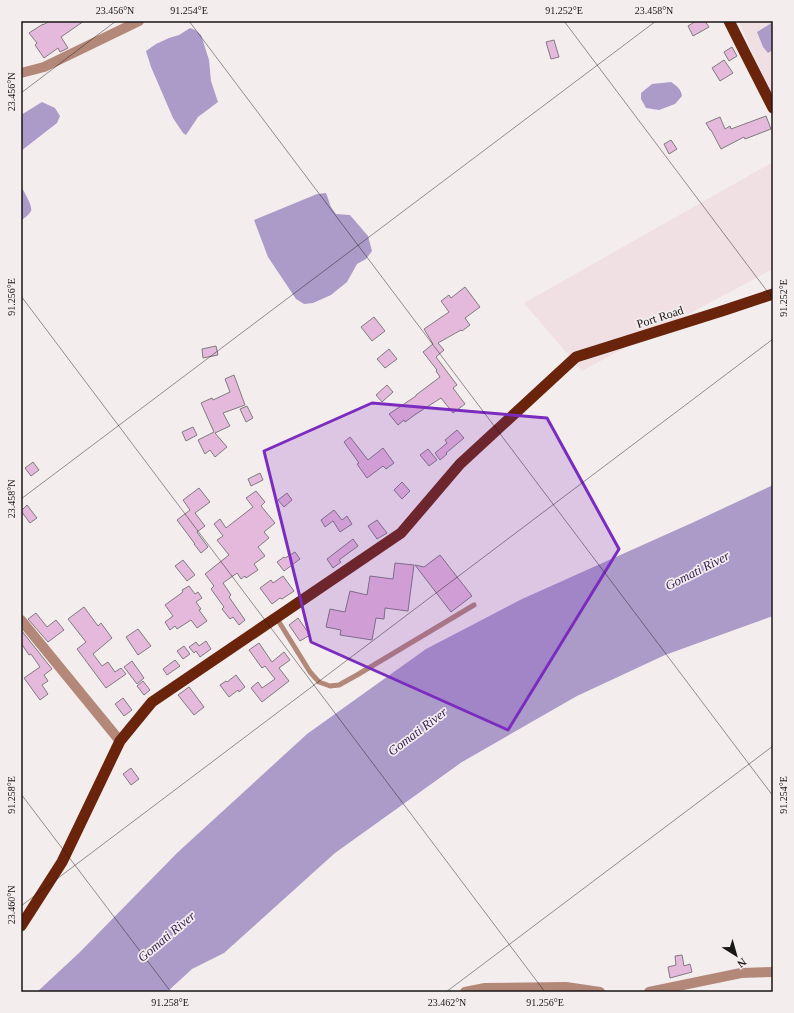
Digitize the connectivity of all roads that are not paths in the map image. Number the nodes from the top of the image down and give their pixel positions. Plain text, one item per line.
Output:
1 (139, 21) edge
2 (729, 21) edge
3 (21, 73) edge
4 (773, 108) edge
5 (773, 294) edge
6 (474, 606) dead end
7 (276, 617) junction
8 (21, 620) edge
9 (120, 741) junction
10 (21, 926) edge
11 (773, 972) edge
12 (465, 992) edge
13 (600, 992) edge
14 (649, 992) edge

1 - 3 street
2 - 4 highway
5 - 7 highway, Port Road
6 - 7 lane
7 - 9 highway, Port Road
8 - 9 street
9 - 10 highway, Port Road
11 - 14 street
12 - 13 street

